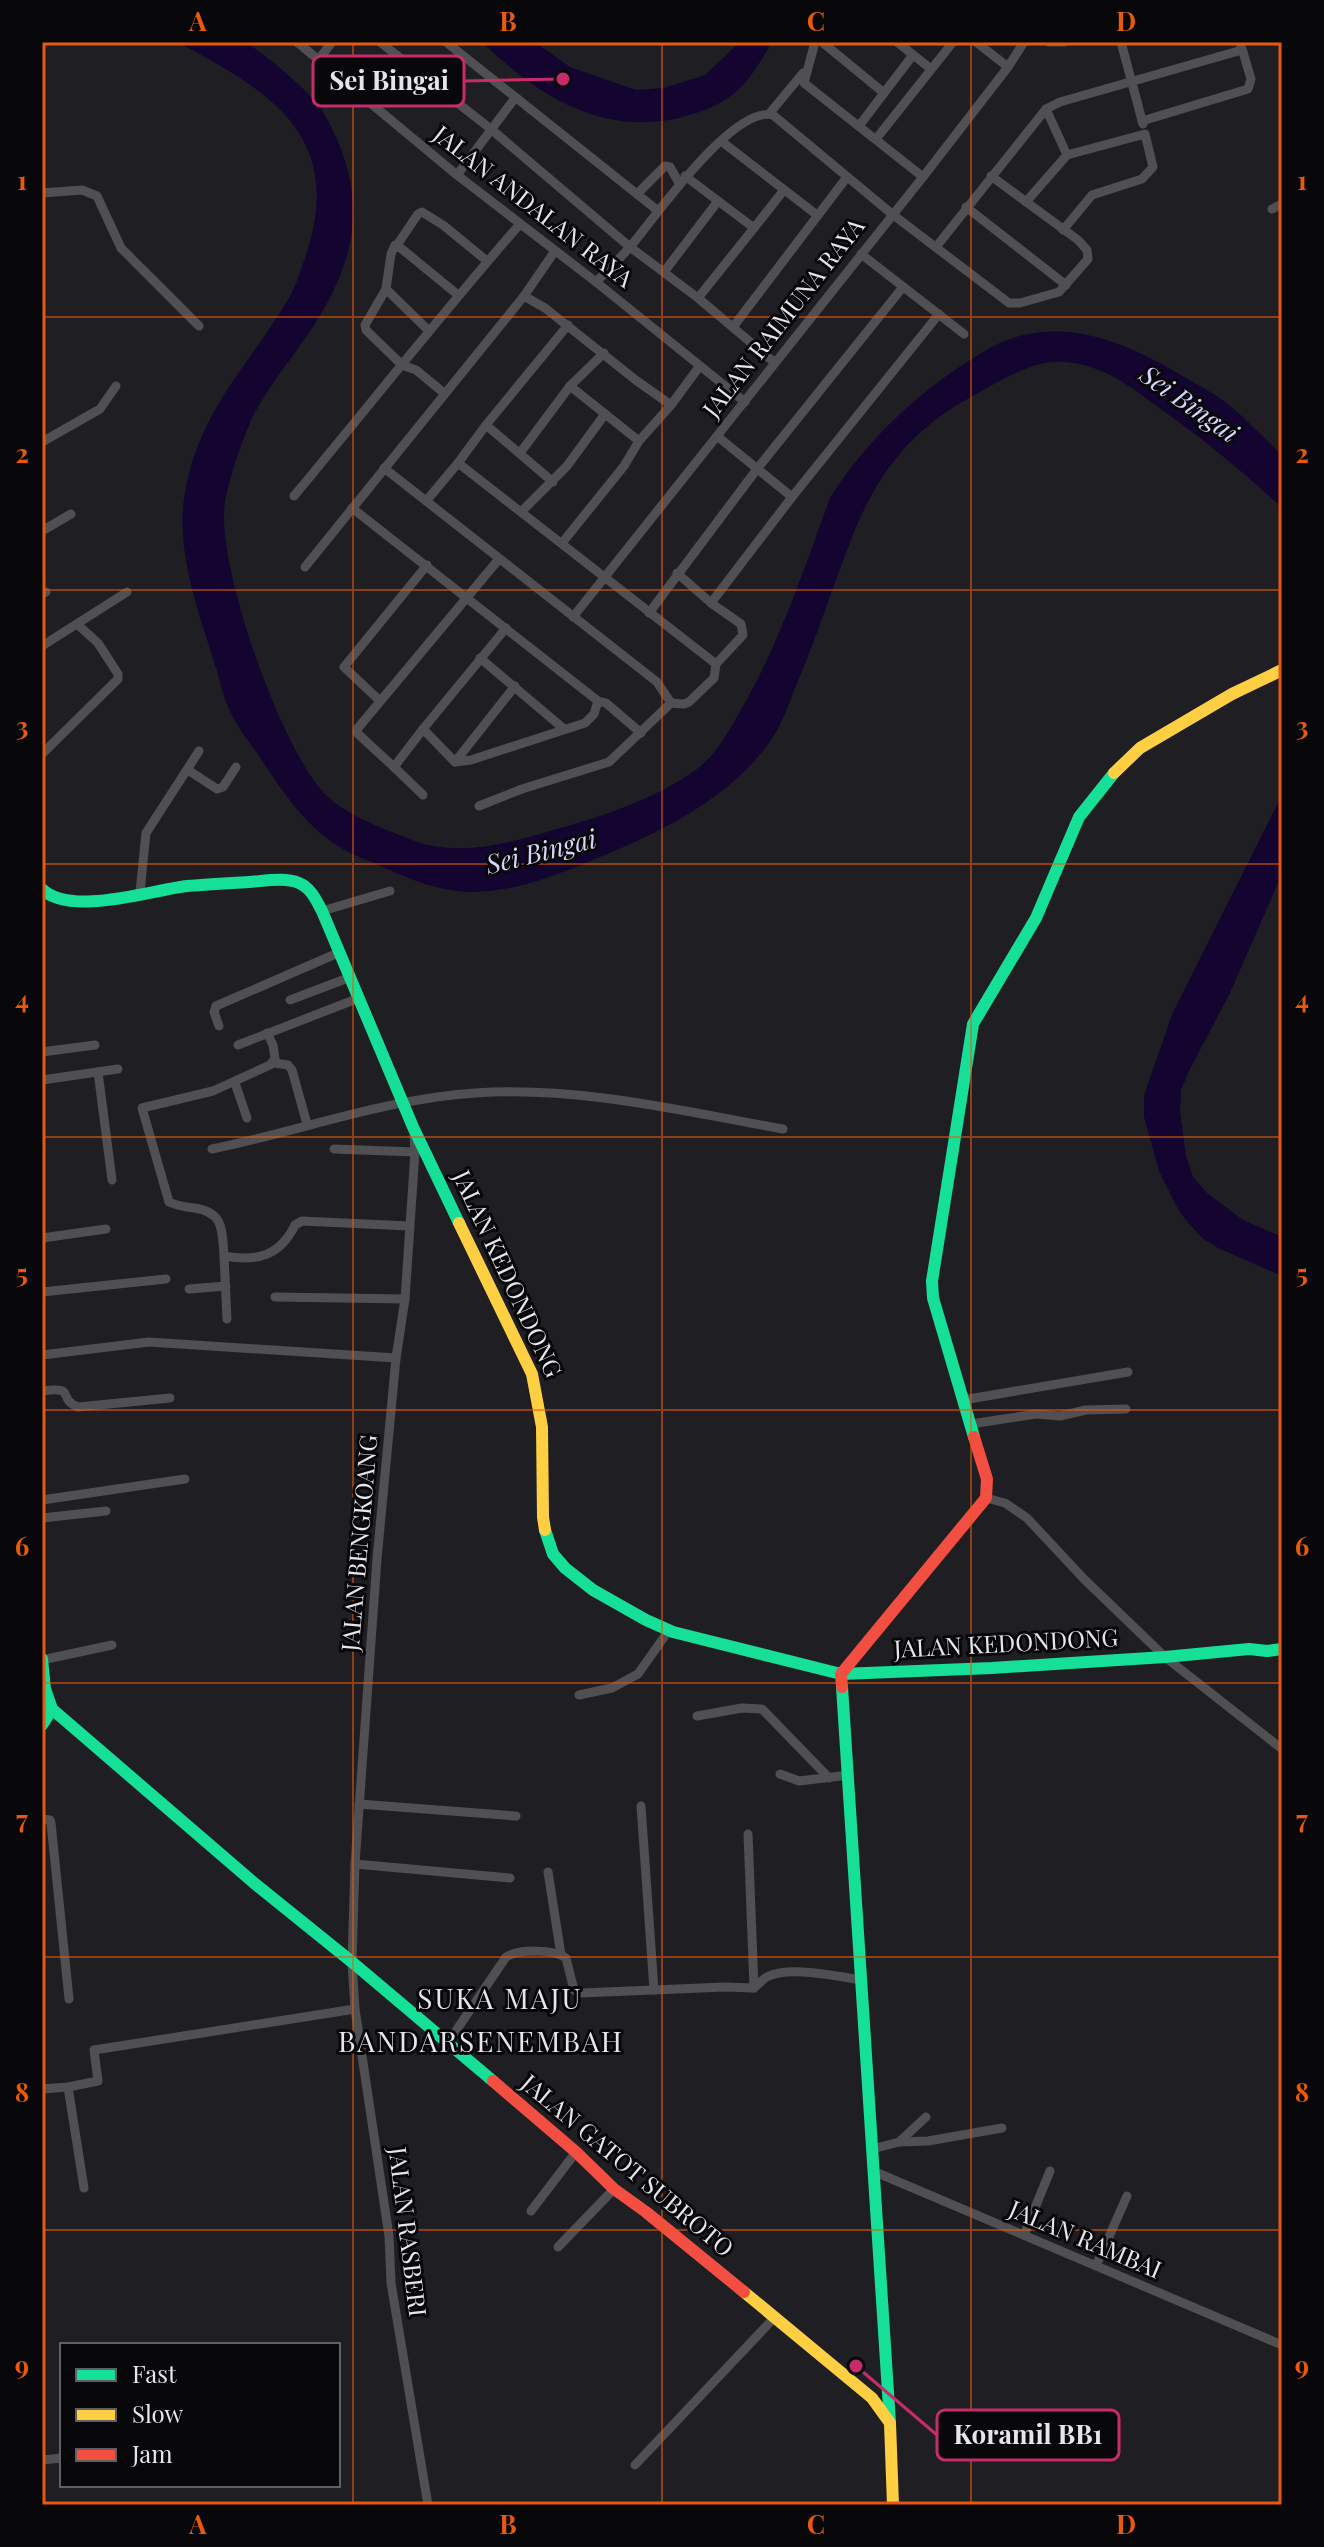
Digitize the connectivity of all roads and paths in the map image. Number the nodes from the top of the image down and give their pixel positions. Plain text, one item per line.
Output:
1 (297, 42) edge
2 (332, 42) edge
3 (380, 42) edge
4 (446, 42) edge
5 (815, 42) edge
6 (822, 42) edge
7 (897, 42) edge
8 (953, 42) edge
9 (976, 42) edge
10 (1024, 42) edge
11 (1049, 42) edge
12 (1065, 42) edge
13 (1121, 42) edge
14 (1241, 46) edge
15 (913, 55) junction
16 (319, 59) junction
17 (807, 67) junction
18 (1008, 67) junction
19 (931, 69) junction
20 (1132, 82) junction
21 (884, 93) junction
22 (515, 98) junction
23 (1046, 109) junction
24 (769, 114) junction
25 (1142, 121) junction
26 (859, 126) junction
27 (492, 130) junction
28 (1145, 134) junction
29 (876, 139) junction
30 (721, 141) junction
31 (1067, 155) junction
32 (457, 175) junction
33 (991, 176) junction
34 (847, 177) junction
35 (923, 177) junction
36 (682, 179) junction
37 (784, 190) junction
38 (42, 193) edge
39 (637, 194) junction
40 (718, 201) junction
41 (1026, 202) junction
42 (1282, 204) edge
43 (966, 207) junction
44 (1272, 209) dead end
45 (657, 210) junction
46 (892, 214) junction
47 (817, 215) junction
48 (520, 224) junction
49 (754, 228) junction
50 (1063, 230) junction
51 (397, 245) junction
52 (630, 247) junction
53 (936, 247) junction
54 (555, 251) junction
55 (861, 254) junction
56 (487, 261) junction
57 (664, 272) junction
58 (596, 282) junction
59 (1066, 285) junction
60 (903, 287) junction
61 (386, 289) junction
62 (458, 295) junction
63 (524, 296) junction
64 (698, 298) junction
65 (939, 314) junction
66 (568, 325) junction
67 (199, 326) dead end
68 (733, 327) junction
69 (428, 330) junction
70 (964, 334) dead end
71 (604, 353) junction
72 (775, 363) junction
73 (402, 365) junction
74 (699, 367) junction
75 (116, 386) dead end
76 (570, 386) junction
77 (444, 393) junction
78 (745, 402) junction
79 (671, 405) junction
80 (605, 414) junction
81 (486, 425) junction
82 (717, 436) junction
83 (639, 441) junction
84 (42, 442) edge
85 (520, 453) junction
86 (458, 463) junction
87 (384, 468) junction
88 (757, 469) junction
89 (553, 482) junction
90 (294, 496) dead end
91 (792, 497) junction
92 (427, 500) junction
93 (352, 508) junction
94 (522, 511) junction
95 (71, 514) dead end
96 (42, 531) edge
97 (562, 543) junction
98 (499, 559) junction
99 (427, 565) junction
100 (305, 567) dead end
101 (677, 573) junction
102 (604, 579) junction
103 (127, 592) dead end
104 (469, 597) junction
105 (711, 603) junction
106 (649, 613) junction
107 (573, 617) junction
108 (77, 624) junction
109 (506, 628) junction
110 (42, 646) edge
111 (480, 658) junction
112 (716, 664) junction
113 (1282, 670) edge
114 (515, 686) junction
115 (380, 701) junction
116 (598, 701) junction
117 (671, 703) junction
118 (423, 729) junction
119 (564, 729) junction
120 (641, 733) junction
121 (199, 751) dead end
122 (42, 754) edge
123 (455, 762) junction
124 (236, 767) dead end
125 (394, 767) junction
126 (188, 770) junction
127 (423, 795) dead end
128 (479, 806) dead end
129 (42, 889) edge
130 (390, 891) dead end
131 (140, 892) junction
132 (322, 911) junction
133 (338, 953) junction
134 (348, 978) junction
135 (359, 998) junction
136 (290, 1000) dead end
137 (219, 1026) dead end
138 (267, 1033) junction
139 (95, 1045) dead end
140 (238, 1045) dead end
141 (42, 1052) edge
142 (274, 1063) junction
143 (118, 1069) dead end
144 (98, 1072) junction
145 (42, 1080) edge
146 (235, 1083) junction
147 (403, 1103) junction
148 (247, 1118) dead end
149 (307, 1124) junction
150 (413, 1127) junction
151 (783, 1129) dead end
152 (212, 1149) dead end
153 (334, 1149) dead end
154 (415, 1152) junction
155 (112, 1180) dead end
156 (409, 1226) junction
157 (106, 1229) dead end
158 (42, 1238) edge
159 (224, 1256) junction
160 (166, 1279) dead end
161 (226, 1286) junction
162 (189, 1289) dead end
163 (42, 1292) edge
164 (275, 1297) dead end
165 (405, 1299) junction
166 (227, 1319) dead end
167 (42, 1355) edge
168 (396, 1358) junction
169 (1128, 1372) dead end
170 (42, 1391) edge
171 (170, 1398) dead end
172 (963, 1400) junction
173 (1126, 1409) dead end
174 (971, 1424) junction
175 (185, 1479) dead end
176 (986, 1498) junction
177 (42, 1500) edge
178 (106, 1511) dead end
179 (42, 1518) edge
180 (669, 1630) junction
181 (112, 1645) dead end
182 (1282, 1649) edge
183 (1165, 1657) junction
184 (42, 1659) edge
185 (841, 1674) junction
186 (579, 1695) dead end
187 (52, 1709) junction
188 (697, 1716) dead end
189 (42, 1725) edge
190 (1282, 1749) edge
191 (780, 1774) dead end
192 (849, 1775) junction
193 (829, 1778) junction
194 (359, 1804) junction
195 (641, 1806) dead end
196 (516, 1816) dead end
197 (42, 1819) edge
198 (748, 1834) dead end
199 (355, 1864) junction
200 (548, 1872) dead end
201 (510, 1878) dead end
202 (561, 1955) junction
203 (352, 1962) junction
204 (860, 1980) junction
205 (754, 1988) junction
206 (654, 1990) junction
207 (69, 1999) dead end
208 (355, 2009) junction
209 (447, 2044) junction
210 (68, 2087) junction
211 (42, 2089) edge
212 (926, 2117) dead end
213 (1002, 2128) dead end
214 (899, 2142) junction
215 (872, 2149) junction
216 (576, 2152) junction
217 (873, 2171) junction
218 (1050, 2171) dead end
219 (84, 2188) dead end
220 (614, 2189) junction
221 (1127, 2196) dead end
222 (531, 2211) dead end
223 (1024, 2235) junction
224 (558, 2247) dead end
225 (1096, 2266) junction
226 (774, 2318) junction
227 (1282, 2345) edge
228 (890, 2423) junction
229 (635, 2465) dead end
230 (428, 2505) edge
231 (893, 2505) edge

1 - 16 street, JALAN ANDALAN RAYA
2 - 16 street
3 - 27 street
4 - 22 street
5 - 17 street
6 - 21 street
7 - 15 street
8 - 19 street
9 - 18 street
10 - 18 street, JALAN RAIMUNA RAYA
11 - 12 street
13 - 20 street
14 - 20 street
14 - 25 street
15 - 19 street
15 - 21 street
16 - 32 street, JALAN ANDALAN RAYA
17 - 24 street
17 - 26 street
18 - 35 street, JALAN RAIMUNA RAYA
19 - 29 street
20 - 23 street
20 - 25 street
21 - 26 street
22 - 27 street
22 - 39 street
23 - 31 street
23 - 33 street
24 - 30 street
24 - 34 street
25 - 28 street
26 - 29 street
27 - 32 street
27 - 52 street
28 - 31 street
28 - 50 street
29 - 35 street
30 - 36 street
30 - 37 street
31 - 41 street
32 - 48 street, JALAN ANDALAN RAYA
33 - 41 street
33 - 43 street
34 - 46 street
34 - 47 street
35 - 46 street, JALAN RAIMUNA RAYA
36 - 39 street
36 - 40 street
36 - 45 street
37 - 47 street
37 - 49 street
38 - 67 street
39 - 45 street
40 - 49 street
40 - 57 street
41 - 50 street
42 - 44 street
43 - 53 street
43 - 59 street
45 - 52 street
46 - 53 street
46 - 55 street, JALAN RAIMUNA RAYA
47 - 68 street
48 - 54 street, JALAN ANDALAN RAYA
48 - 56 street
49 - 64 street
50 - 59 street
51 - 56 street
51 - 61 street
51 - 62 street
52 - 57 street
52 - 58 street
53 - 59 street
54 - 58 street, JALAN ANDALAN RAYA
54 - 63 street
55 - 60 street
55 - 72 street, JALAN RAIMUNA RAYA
56 - 62 street
57 - 64 street
58 - 74 street, JALAN ANDALAN RAYA
60 - 65 street
60 - 88 street
61 - 69 street
61 - 73 street
62 - 69 street
63 - 66 street
63 - 77 street
64 - 68 street
65 - 70 street
65 - 91 street
66 - 71 street
66 - 81 street
68 - 72 street
69 - 73 street
71 - 76 street
71 - 79 street
72 - 78 street, JALAN RAIMUNA RAYA
73 - 77 street
73 - 90 street
74 - 78 street, JALAN ANDALAN RAYA
74 - 79 street
75 - 84 street
76 - 80 street
76 - 85 street
77 - 87 street
78 - 82 street, JALAN RAIMUNA RAYA
79 - 83 street
80 - 83 street
80 - 89 street
81 - 85 street
81 - 86 street
82 - 88 street
82 - 102 street, JALAN RAIMUNA RAYA
83 - 97 street
85 - 89 street
86 - 92 street
86 - 94 street
87 - 92 street
87 - 93 street
88 - 91 street
88 - 101 street
89 - 94 street
91 - 105 street
92 - 98 street
93 - 99 street
93 - 100 street
94 - 97 street
95 - 96 street
97 - 102 street
98 - 104 street
98 - 107 street
99 - 104 street
99 - 115 street
101 - 105 street
101 - 106 street
102 - 106 street
102 - 107 street, JALAN RAIMUNA RAYA
103 - 108 street
104 - 109 street
104 - 115 street
105 - 112 street
106 - 112 street
107 - 117 street
108 - 110 street
108 - 122 street
109 - 111 street
109 - 116 street
111 - 114 street
111 - 118 street
112 - 117 street
113 - 172 street
114 - 119 street
114 - 123 street
115 - 125 street
116 - 119 street
116 - 120 street
117 - 120 street
118 - 123 street
118 - 125 street
119 - 123 street
120 - 128 street
121 - 126 street
124 - 126 street
125 - 127 street
126 - 131 street
129 - 131 street, JALAN KEDONDONG
130 - 132 street
131 - 132 street, JALAN KEDONDONG
132 - 133 street, JALAN KEDONDONG
133 - 134 street, JALAN KEDONDONG
133 - 137 street
134 - 135 street, JALAN KEDONDONG
134 - 136 street
135 - 138 street
135 - 147 street, JALAN KEDONDONG
138 - 140 street
138 - 142 street
139 - 141 street
142 - 146 street
142 - 149 street
143 - 144 street
144 - 145 street
144 - 155 street
146 - 148 street
146 - 159 street
147 - 149 street
147 - 150 street, JALAN KEDONDONG
147 - 151 street
149 - 152 street
150 - 154 street, JALAN BENGKOANG
150 - 180 street, JALAN KEDONDONG
153 - 154 street
154 - 156 street, JALAN BENGKOANG
156 - 159 street
156 - 165 street, JALAN BENGKOANG
157 - 158 street
159 - 161 street
160 - 163 street
161 - 162 street
161 - 166 street
164 - 165 street
165 - 168 street, JALAN BENGKOANG
167 - 168 street
168 - 194 street, JALAN BENGKOANG
169 - 172 street
170 - 171 street
172 - 174 street
173 - 174 street
174 - 176 street
175 - 177 street
176 - 183 street
176 - 185 street
178 - 179 street
180 - 185 street, JALAN KEDONDONG
180 - 186 street
181 - 184 street
182 - 183 street, JALAN KEDONDONG
183 - 185 street, JALAN KEDONDONG
183 - 190 street
184 - 187 street
185 - 192 street
187 - 189 street
187 - 203 street, JALAN GATOT SUBROTO
188 - 193 street
191 - 193 street
192 - 193 street
192 - 204 street
194 - 196 street
194 - 199 street, JALAN BENGKOANG
195 - 206 street
197 - 207 street
198 - 205 street
199 - 201 street
199 - 203 street, JALAN BENGKOANG
200 - 202 street
202 - 206 street
202 - 209 street
203 - 208 street, JALAN RASBERI
203 - 209 street, JALAN GATOT SUBROTO
204 - 205 street
204 - 215 street
205 - 206 street
208 - 210 street
208 - 230 street, JALAN RASBERI
209 - 216 street, JALAN GATOT SUBROTO
210 - 211 street
210 - 219 street
212 - 214 street
213 - 214 street
214 - 215 street
215 - 217 street
216 - 220 street, JALAN GATOT SUBROTO
216 - 222 street
217 - 223 street, JALAN RAMBAI
217 - 228 street
218 - 223 street
220 - 224 street
220 - 226 street, JALAN GATOT SUBROTO
221 - 225 street
223 - 225 street, JALAN RAMBAI
225 - 227 street, JALAN RAMBAI
226 - 228 street, JALAN GATOT SUBROTO
226 - 229 street
228 - 231 street

